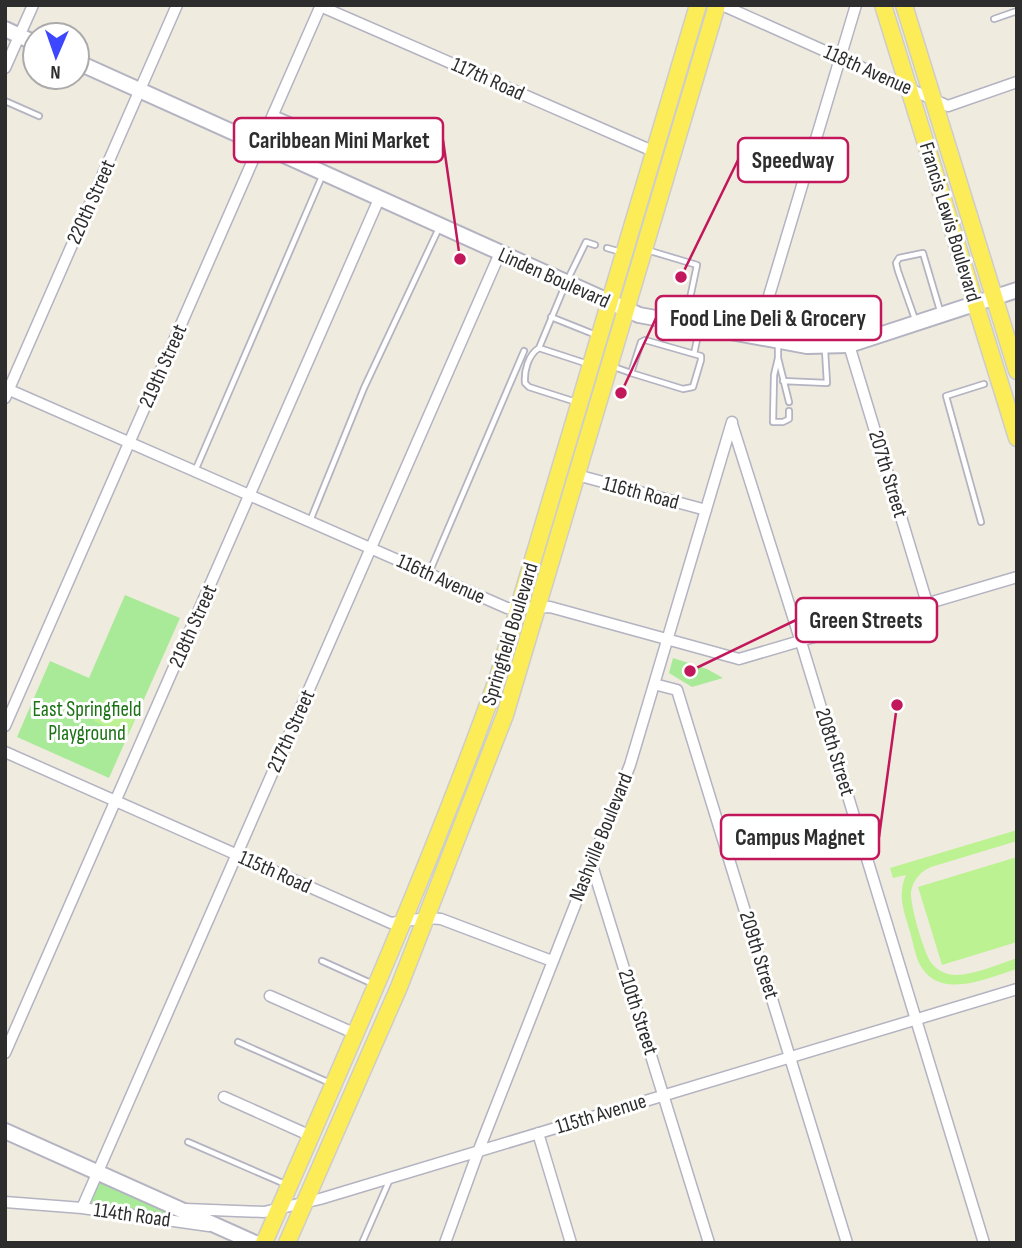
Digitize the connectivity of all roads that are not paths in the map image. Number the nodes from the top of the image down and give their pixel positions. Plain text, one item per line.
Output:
1 (33, 5) edge
2 (177, 5) edge
3 (698, 5) edge
4 (719, 5) edge
5 (856, 5) edge
6 (883, 5) edge
7 (904, 5) edge
8 (320, 6) edge
9 (1017, 12) edge
10 (994, 19) dead end
11 (5, 29) edge
12 (20, 36) junction
13 (841, 57) junction
14 (5, 68) edge
15 (91, 68) edge
16 (1017, 82) edge
17 (909, 88) junction
18 (140, 90) junction
19 (932, 98) junction
20 (5, 101) edge
21 (273, 113) junction
22 (39, 116) dead end
23 (311, 129) dead end
24 (260, 144) junction
25 (655, 152) junction
26 (323, 173) junction
27 (379, 199) junction
28 (439, 226) junction
29 (595, 244) dead end
30 (607, 248) dead end
31 (645, 249) junction
32 (499, 253) junction
33 (625, 254) junction
34 (566, 283) junction
35 (1017, 290) edge
36 (994, 298) junction
37 (611, 303) junction
38 (974, 304) junction
39 (627, 310) junction
40 (941, 315) junction
41 (551, 317) junction
42 (684, 323) junction
43 (916, 323) junction
44 (700, 326) junction
45 (600, 336) junction
46 (757, 337) junction
47 (778, 340) junction
48 (825, 345) junction
49 (849, 345) junction
50 (539, 348) junction
51 (524, 351) dead end
52 (694, 354) junction
53 (778, 358) junction
54 (591, 365) junction
55 (610, 366) junction
56 (1017, 371) edge
57 (631, 373) junction
58 (783, 381) junction
59 (984, 384) dead end
60 (6, 392) edge
61 (789, 402) dead end
62 (581, 403) junction
63 (789, 411) dead end
64 (732, 422) joint
65 (1017, 438) edge
66 (129, 443) junction
67 (195, 471) junction
68 (577, 475) junction
69 (250, 495) junction
70 (706, 510) junction
71 (310, 522) junction
72 (981, 522) dead end
73 (371, 548) junction
74 (429, 574) junction
75 (1017, 577) edge
76 (927, 603) junction
77 (519, 608) junction
78 (537, 608) junction
79 (667, 639) junction
80 (801, 642) junction
81 (654, 684) junction
82 (5, 726) edge
83 (5, 752) edge
84 (116, 801) junction
85 (237, 855) junction
86 (591, 862) junction
87 (427, 918) junction
88 (405, 921) junction
89 (322, 961) dead end
90 (552, 961) junction
91 (377, 986) junction
92 (1017, 989) edge
93 (270, 996) dead end
94 (917, 1019) junction
95 (356, 1034) junction
96 (239, 1042) dead end
97 (5, 1053) edge
98 (790, 1058) junction
99 (334, 1085) junction
100 (664, 1095) junction
101 (224, 1097) dead end
102 (5, 1130) edge
103 (538, 1133) junction
104 (311, 1136) junction
105 (188, 1142) dead end
106 (478, 1152) junction
107 (99, 1171) junction
108 (390, 1178) junction
109 (289, 1185) junction
110 (5, 1202) edge
111 (304, 1203) junction
112 (82, 1208) junction
113 (181, 1209) junction
114 (279, 1209) junction
115 (223, 1228) junction
116 (255, 1243) edge
117 (264, 1243) edge
118 (287, 1243) edge
119 (362, 1243) edge
120 (445, 1243) edge
121 (571, 1243) edge
122 (709, 1243) edge
123 (847, 1243) edge
124 (984, 1243) edge

1 - 12 street
2 - 18 street, 220th Street
3 - 25 main road, Springfield Boulevard
4 - 13 street, 118th Avenue
4 - 31 main road, Springfield Boulevard
5 - 13 street
6 - 17 main road, Francis Lewis Boulevard
7 - 19 main road, Francis Lewis Boulevard
8 - 21 street, 219th Street
8 - 25 street, 117th Road
9 - 10 lane
11 - 12 main road
12 - 14 street
13 - 17 street, 118th Avenue
13 - 46 street
15 - 18 main road, Linden Boulevard
16 - 19 street, 118th Avenue
17 - 19 street, 118th Avenue
17 - 38 main road, Francis Lewis Boulevard
18 - 24 main road, Linden Boulevard
18 - 60 street, 220th Street
19 - 36 main road, Francis Lewis Boulevard
20 - 22 lane
21 - 23 lane
21 - 24 street, 219th Street
24 - 26 main road, Linden Boulevard
24 - 66 street, 219th Street
25 - 33 main road, Springfield Boulevard
26 - 27 main road, Linden Boulevard
26 - 67 lane
27 - 28 main road, Linden Boulevard
27 - 69 street, 218th Street
28 - 32 main road, Linden Boulevard
28 - 71 lane
29 - 34 lane
30 - 33 lane
31 - 39 main road, Springfield Boulevard
31 - 42 lane
32 - 34 main road, Linden Boulevard
32 - 73 street, 217th Street
33 - 37 main road, Springfield Boulevard
34 - 37 main road, Linden Boulevard
34 - 41 lane
35 - 36 main road, Linden Boulevard
36 - 38 main road, Linden Boulevard
36 - 56 main road, Francis Lewis Boulevard
37 - 39 main road, Linden Boulevard
37 - 45 main road, Springfield Boulevard
38 - 40 main road, Linden Boulevard
38 - 65 main road, Francis Lewis Boulevard
39 - 42 main road, Linden Boulevard
39 - 55 main road, Springfield Boulevard
40 - 43 main road, Linden Boulevard
40 - 43 lane
41 - 45 lane
41 - 50 lane
42 - 44 main road, Linden Boulevard
43 - 49 main road, Linden Boulevard
44 - 46 main road, Linden Boulevard
44 - 52 lane
45 - 54 main road, Springfield Boulevard
46 - 47 main road, Linden Boulevard
47 - 48 main road, Linden Boulevard
47 - 53 lane
48 - 49 main road, Linden Boulevard
48 - 58 lane
49 - 76 street, 207th Street
50 - 54 lane
50 - 62 lane
51 - 74 lane
52 - 57 lane
52 - 57 lane
53 - 58 lane
53 - 63 lane
54 - 62 main road, Springfield Boulevard
55 - 57 lane
55 - 68 main road, Springfield Boulevard
58 - 61 lane
59 - 72 lane
60 - 66 street, 116th Avenue
62 - 77 main road, Springfield Boulevard
64 - 70 street, Nashville Boulevard
64 - 80 street, 208th Street
66 - 67 street, 116th Avenue
66 - 82 street, 219th Street
67 - 69 street, 116th Avenue
68 - 70 street, 116th Road
68 - 78 main road, Springfield Boulevard
69 - 71 street, 116th Avenue
69 - 84 street, 218th Street
70 - 79 street, Nashville Boulevard
71 - 73 street, 116th Avenue
73 - 74 street, 116th Avenue
73 - 85 street, 217th Street
74 - 77 street, 116th Avenue
75 - 76 street, 116th Avenue
76 - 80 street, 116th Avenue
77 - 78 street, 116th Avenue
77 - 88 main road, Springfield Boulevard
78 - 79 street, 116th Avenue
78 - 87 main road, Springfield Boulevard
79 - 80 street, 116th Avenue
79 - 81 street, Nashville Boulevard
80 - 94 street, 208th Street
81 - 86 street, Nashville Boulevard
81 - 98 street, 209th Street
83 - 84 street, 115th Road
84 - 85 street, 115th Road
84 - 97 street, 218th Street
85 - 88 street, 115th Road
85 - 107 street, 217th Street
86 - 90 street, Nashville Boulevard
86 - 100 street, 210th Street
87 - 88 street, 115th Road
87 - 90 street, 115th Road
87 - 111 main road, Springfield Boulevard
88 - 91 main road, Springfield Boulevard
89 - 91 lane
90 - 106 street, Nashville Boulevard
91 - 95 main road, Springfield Boulevard
92 - 94 street, 115th Avenue
93 - 95 street
94 - 98 street, 115th Avenue
94 - 124 street, 208th Street
95 - 99 main road, Springfield Boulevard
96 - 99 lane
98 - 100 street, 115th Avenue
98 - 123 street, 209th Street
99 - 104 main road, Springfield Boulevard
100 - 103 street, 115th Avenue
100 - 122 street, 210th Street
101 - 104 street
102 - 107 main road, 115th Avenue
103 - 106 street, 115th Avenue
103 - 121 street
104 - 109 main road, Springfield Boulevard
105 - 109 lane
106 - 108 street, 115th Avenue
106 - 120 street, Nashville Boulevard
107 - 112 street, 217th Street
107 - 113 main road, 115th Avenue
108 - 111 street, 115th Avenue
108 - 119 lane
109 - 114 main road, Springfield Boulevard
110 - 112 street, 114th Road
111 - 114 street, 115th Avenue
111 - 118 main road, Springfield Boulevard
112 - 115 street, 114th Road
113 - 114 street, 115th Avenue
113 - 115 main road, 115th Avenue
114 - 117 main road, Springfield Boulevard
115 - 116 main road, 114th Road

